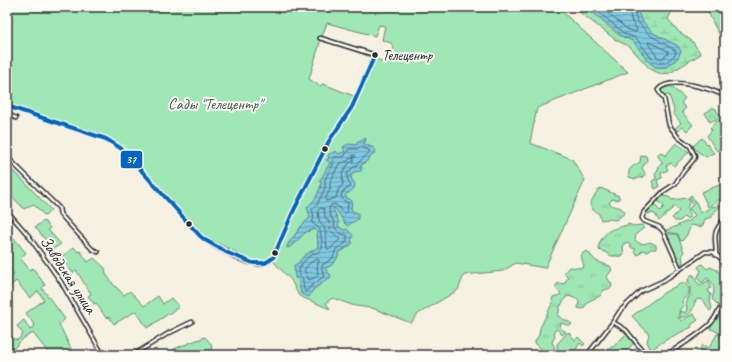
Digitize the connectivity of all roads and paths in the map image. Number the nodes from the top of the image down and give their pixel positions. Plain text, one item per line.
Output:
1 (320, 38) dead end
2 (375, 55) joint
3 (725, 96) edge
4 (7, 106) edge
5 (7, 114) edge
6 (16, 118) dead end
7 (7, 157) edge
8 (7, 211) edge
9 (725, 218) edge
10 (98, 252) dead end
11 (716, 255) junction
12 (725, 262) edge
13 (680, 269) junction
14 (7, 285) edge
15 (7, 292) edge
16 (725, 308) edge
17 (192, 322) dead end
18 (613, 322) junction
19 (103, 355) edge
20 (133, 355) edge
21 (587, 355) edge
22 (646, 355) edge
23 (666, 355) edge

1 - 2 street
2 - 4 street
3 - 13 street
5 - 6 street
7 - 10 street, Заводская улица
8 - 19 street, Заводская улица
9 - 11 street
11 - 12 street
11 - 13 street
13 - 18 street
14 - 15 street
16 - 23 street
17 - 20 street
18 - 21 street
18 - 22 street

